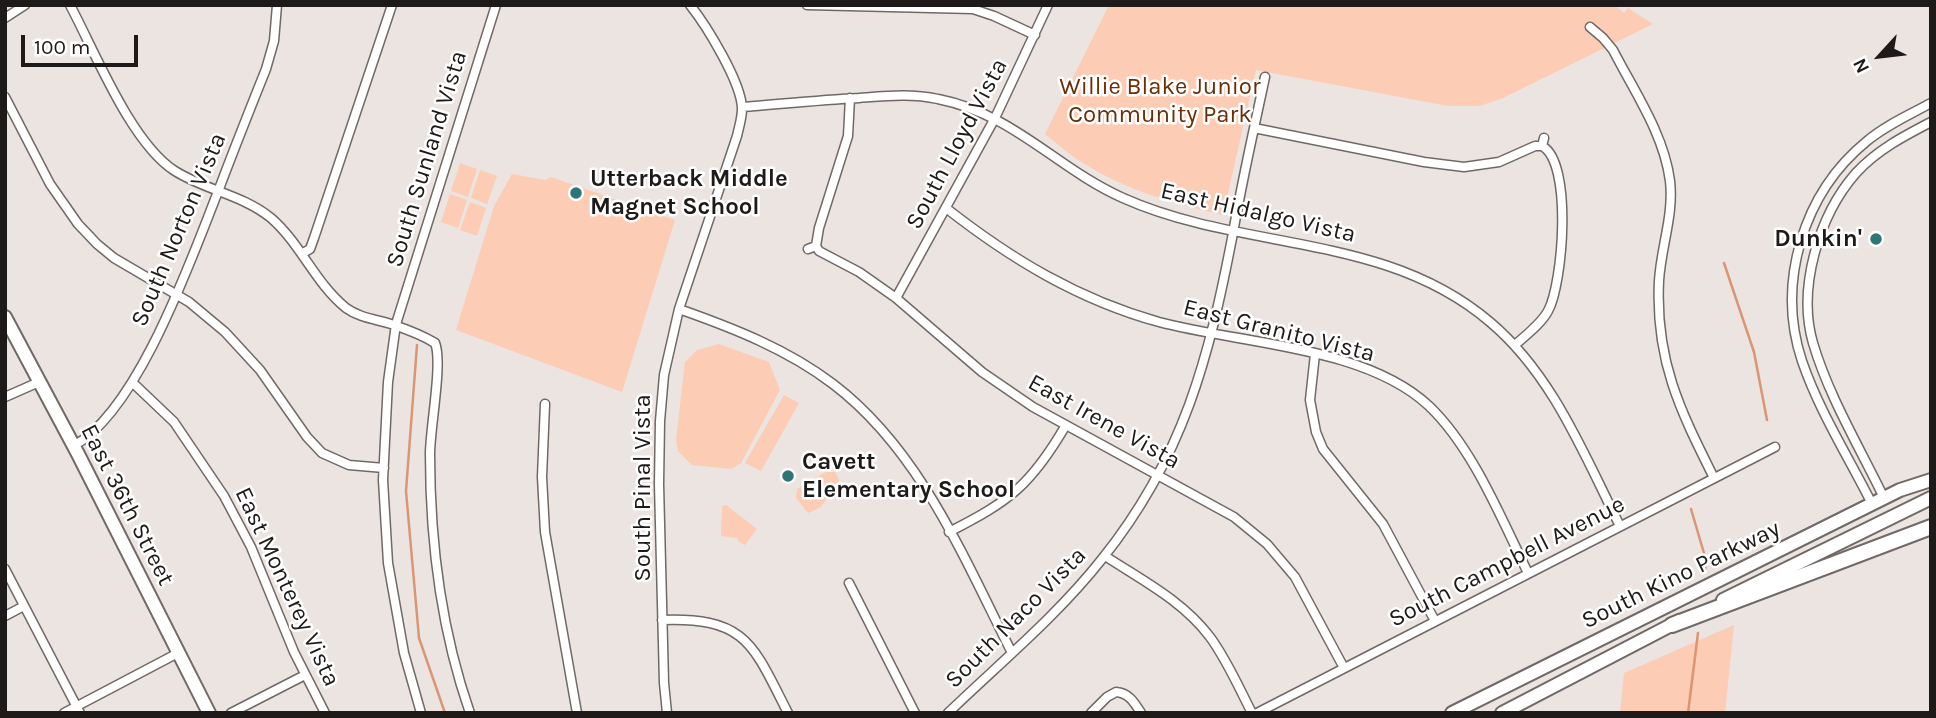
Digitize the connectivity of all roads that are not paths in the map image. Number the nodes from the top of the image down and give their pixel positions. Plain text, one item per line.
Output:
1 (25, 5) edge
2 (70, 5) edge
3 (277, 5) edge
4 (392, 5) edge
5 (496, 5) edge
6 (690, 5) edge
7 (807, 5) edge
8 (1048, 5) edge
9 (840, 6) edge
10 (941, 7) edge
11 (8, 14) edge
12 (1590, 27) dead end
13 (1035, 35) junction
14 (1265, 77) dead end
15 (5, 97) edge
16 (850, 99) junction
17 (1931, 103) edge
18 (743, 107) junction
19 (995, 118) junction
20 (1931, 122) edge
21 (1254, 128) junction
22 (218, 191) junction
23 (946, 208) junction
24 (1233, 231) junction
25 (303, 253) junction
26 (176, 294) junction
27 (896, 298) junction
28 (679, 309) junction
29 (5, 317) edge
30 (396, 325) junction
31 (1213, 334) junction
32 (1515, 345) junction
33 (1315, 354) junction
34 (39, 382) junction
35 (133, 383) junction
36 (5, 397) edge
37 (545, 404) dead end
38 (1066, 425) junction
39 (74, 446) junction
40 (1775, 447) dead end
41 (384, 468) junction
42 (1158, 475) junction
43 (1714, 478) junction
44 (1931, 480) edge
45 (1931, 498) edge
46 (1878, 501) junction
47 (1894, 516) junction
48 (1881, 522) junction
49 (1620, 526) junction
50 (1931, 527) edge
51 (949, 531) junction
52 (1105, 555) junction
53 (5, 569) edge
54 (1528, 573) junction
55 (849, 583) dead end
56 (24, 606) junction
57 (5, 616) edge
58 (662, 620) junction
59 (1435, 621) junction
60 (1672, 625) junction
61 (1593, 642) junction
62 (178, 653) junction
63 (1012, 653) junction
64 (1602, 661) junction
65 (1344, 668) junction
66 (305, 675) junction
67 (78, 709) edge
68 (1515, 709) edge
69 (1268, 710) edge
70 (64, 713) edge
71 (209, 713) edge
72 (231, 713) edge
73 (325, 713) edge
74 (421, 713) edge
75 (470, 713) edge
76 (577, 713) edge
77 (667, 713) edge
78 (788, 713) edge
79 (915, 713) edge
80 (948, 713) edge
81 (1091, 713) edge
82 (1141, 713) edge
83 (1255, 713) edge
84 (1452, 713) edge
85 (1502, 713) edge

1 - 11 street
2 - 22 street
3 - 22 street, South Norton Vista
4 - 25 street
5 - 30 street, South Sunland Vista
6 - 18 street
7 - 9 street
8 - 13 street, South Lloyd Vista
9 - 10 street
10 - 13 street
12 - 43 street
13 - 19 street, South Lloyd Vista
14 - 21 street, South Naco Vista
15 - 26 street
16 - 18 street, East Hidalgo Vista
16 - 19 street, East Hidalgo Vista
16 - 27 street, East Irene Vista
17 - 46 street
18 - 28 street, South Pinal Vista
19 - 23 street, South Lloyd Vista
19 - 24 street, East Hidalgo Vista
20 - 46 street
21 - 24 street, South Naco Vista
21 - 32 street
22 - 25 street
22 - 26 street, South Norton Vista
23 - 27 street, South Lloyd Vista
23 - 31 street, East Granito Vista
24 - 31 street, South Naco Vista
24 - 32 street, East Hidalgo Vista
25 - 30 street
26 - 35 street, South Norton Vista
26 - 41 street
27 - 38 street, East Irene Vista
28 - 51 street
28 - 58 street, South Pinal Vista
29 - 34 main road, East 36th Street
30 - 41 street, South Sunland Vista
30 - 75 street
31 - 33 street, East Granito Vista
31 - 42 street, South Naco Vista
32 - 49 street, East Hidalgo Vista
33 - 54 street, East Granito Vista
33 - 59 street
34 - 36 street
34 - 39 main road, East 36th Street
35 - 39 street, South Norton Vista
35 - 66 street, East Monterey Vista
37 - 76 street
38 - 42 street, East Irene Vista
38 - 51 street
39 - 62 main road, East 36th Street
40 - 43 street, South Campbell Avenue
41 - 74 street, South Sunland Vista
42 - 52 street, South Naco Vista
42 - 65 street, East Irene Vista
43 - 49 street, South Campbell Avenue
44 - 46 main road, South Kino Parkway
45 - 47 main road, South Kino Parkway
46 - 47 main road
46 - 48 main road
46 - 61 main road, South Kino Parkway
47 - 48 main road, South Kino Parkway
48 - 60 main road, South Kino Parkway
49 - 54 street, South Campbell Avenue
50 - 60 highway
51 - 63 street
52 - 63 street, South Naco Vista
52 - 83 street
53 - 56 street
54 - 59 street, South Campbell Avenue
55 - 79 street
56 - 57 street
56 - 67 street
58 - 77 street, South Pinal Vista
58 - 78 street
59 - 65 street, South Campbell Avenue
60 - 64 main road, South Kino Parkway
61 - 64 main road
61 - 84 main road, South Kino Parkway
62 - 67 street
62 - 71 main road, East 36th Street
63 - 80 street, South Naco Vista
64 - 68 main road, South Kino Parkway
65 - 69 street, South Campbell Avenue
66 - 72 street
66 - 73 street, East Monterey Vista
67 - 70 street
68 - 85 main road, South Kino Parkway
69 - 83 street, South Campbell Avenue
81 - 82 street

